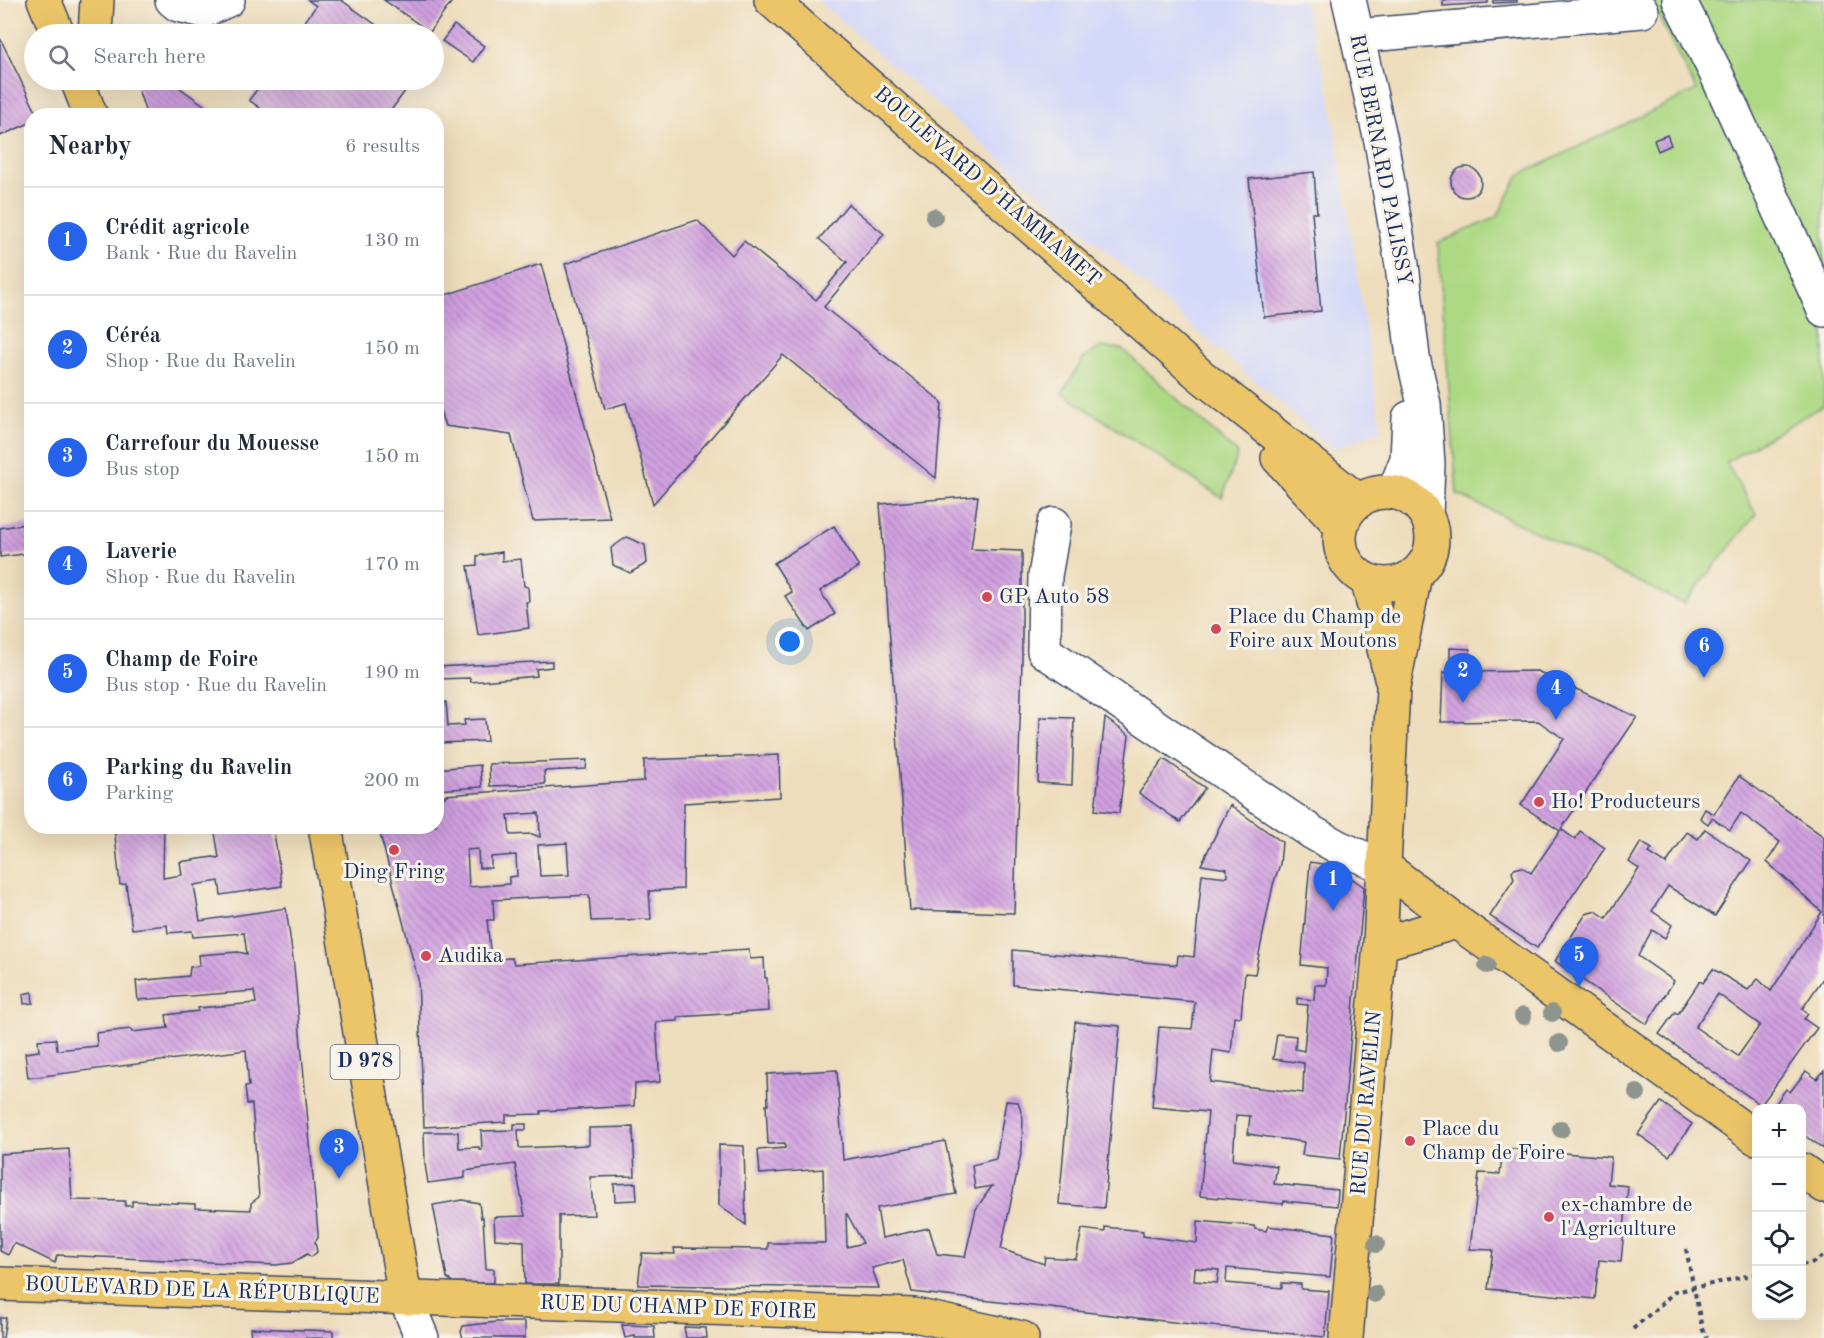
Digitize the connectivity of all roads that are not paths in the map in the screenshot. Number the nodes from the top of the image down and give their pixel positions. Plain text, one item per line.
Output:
1 (44, 0) edge
2 (97, 0) edge
3 (172, 0) edge
4 (228, 0) edge
5 (771, 0) edge
6 (1349, 0) edge
7 (1679, 0) edge
8 (1642, 11) dead end
9 (54, 24) edge
10 (96, 24) edge
11 (1357, 36) junction
12 (81, 90) edge
13 (92, 90) edge
14 (89, 108) edge
15 (91, 108) edge
16 (1824, 310) edge
17 (1413, 357) junction
18 (1394, 492) junction
19 (1350, 513) junction
20 (1426, 515) junction
21 (1054, 524) dead end
22 (1415, 575) junction
23 (1368, 582) junction
24 (1393, 688) junction
25 (326, 834) edge
26 (1384, 867) junction
27 (1457, 922) junction
28 (1380, 944) junction
29 (1752, 1135) edge
30 (1806, 1173) edge
31 (1824, 1186) edge
32 (0, 1267) edge
33 (14, 1285) edge
34 (405, 1297) junction
35 (1354, 1331) edge
36 (422, 1338) edge
37 (1022, 1338) edge

1 - 9 main road
2 - 10 main road
3 - 4 street
5 - 19 main road, BOULEVARD D'HAMMAMET
6 - 11 street, RUE BERNARD PALISSY
7 - 16 street
8 - 11 street
11 - 17 street, RUE BERNARD PALISSY
12 - 14 main road
13 - 15 main road
17 - 18 street, RUE BERNARD PALISSY
17 - 20 street, RUE BERNARD PALISSY
18 - 19 main road
18 - 20 main road
19 - 23 main road
20 - 22 main road
21 - 26 street
22 - 23 main road
22 - 24 main road, RUE DU RAVELIN
23 - 24 main road, RUE DU RAVELIN
24 - 26 main road, RUE DU RAVELIN
25 - 34 main road, D 978
26 - 27 main road
26 - 28 main road, RUE DU RAVELIN
27 - 28 main road
27 - 29 main road
28 - 35 main road, RUE DU RAVELIN
30 - 31 main road
32 - 33 street
33 - 34 main road, BOULEVARD DE LA RÉPUBLIQUE
34 - 36 street
34 - 37 main road, RUE DU CHAMP DE FOIRE

